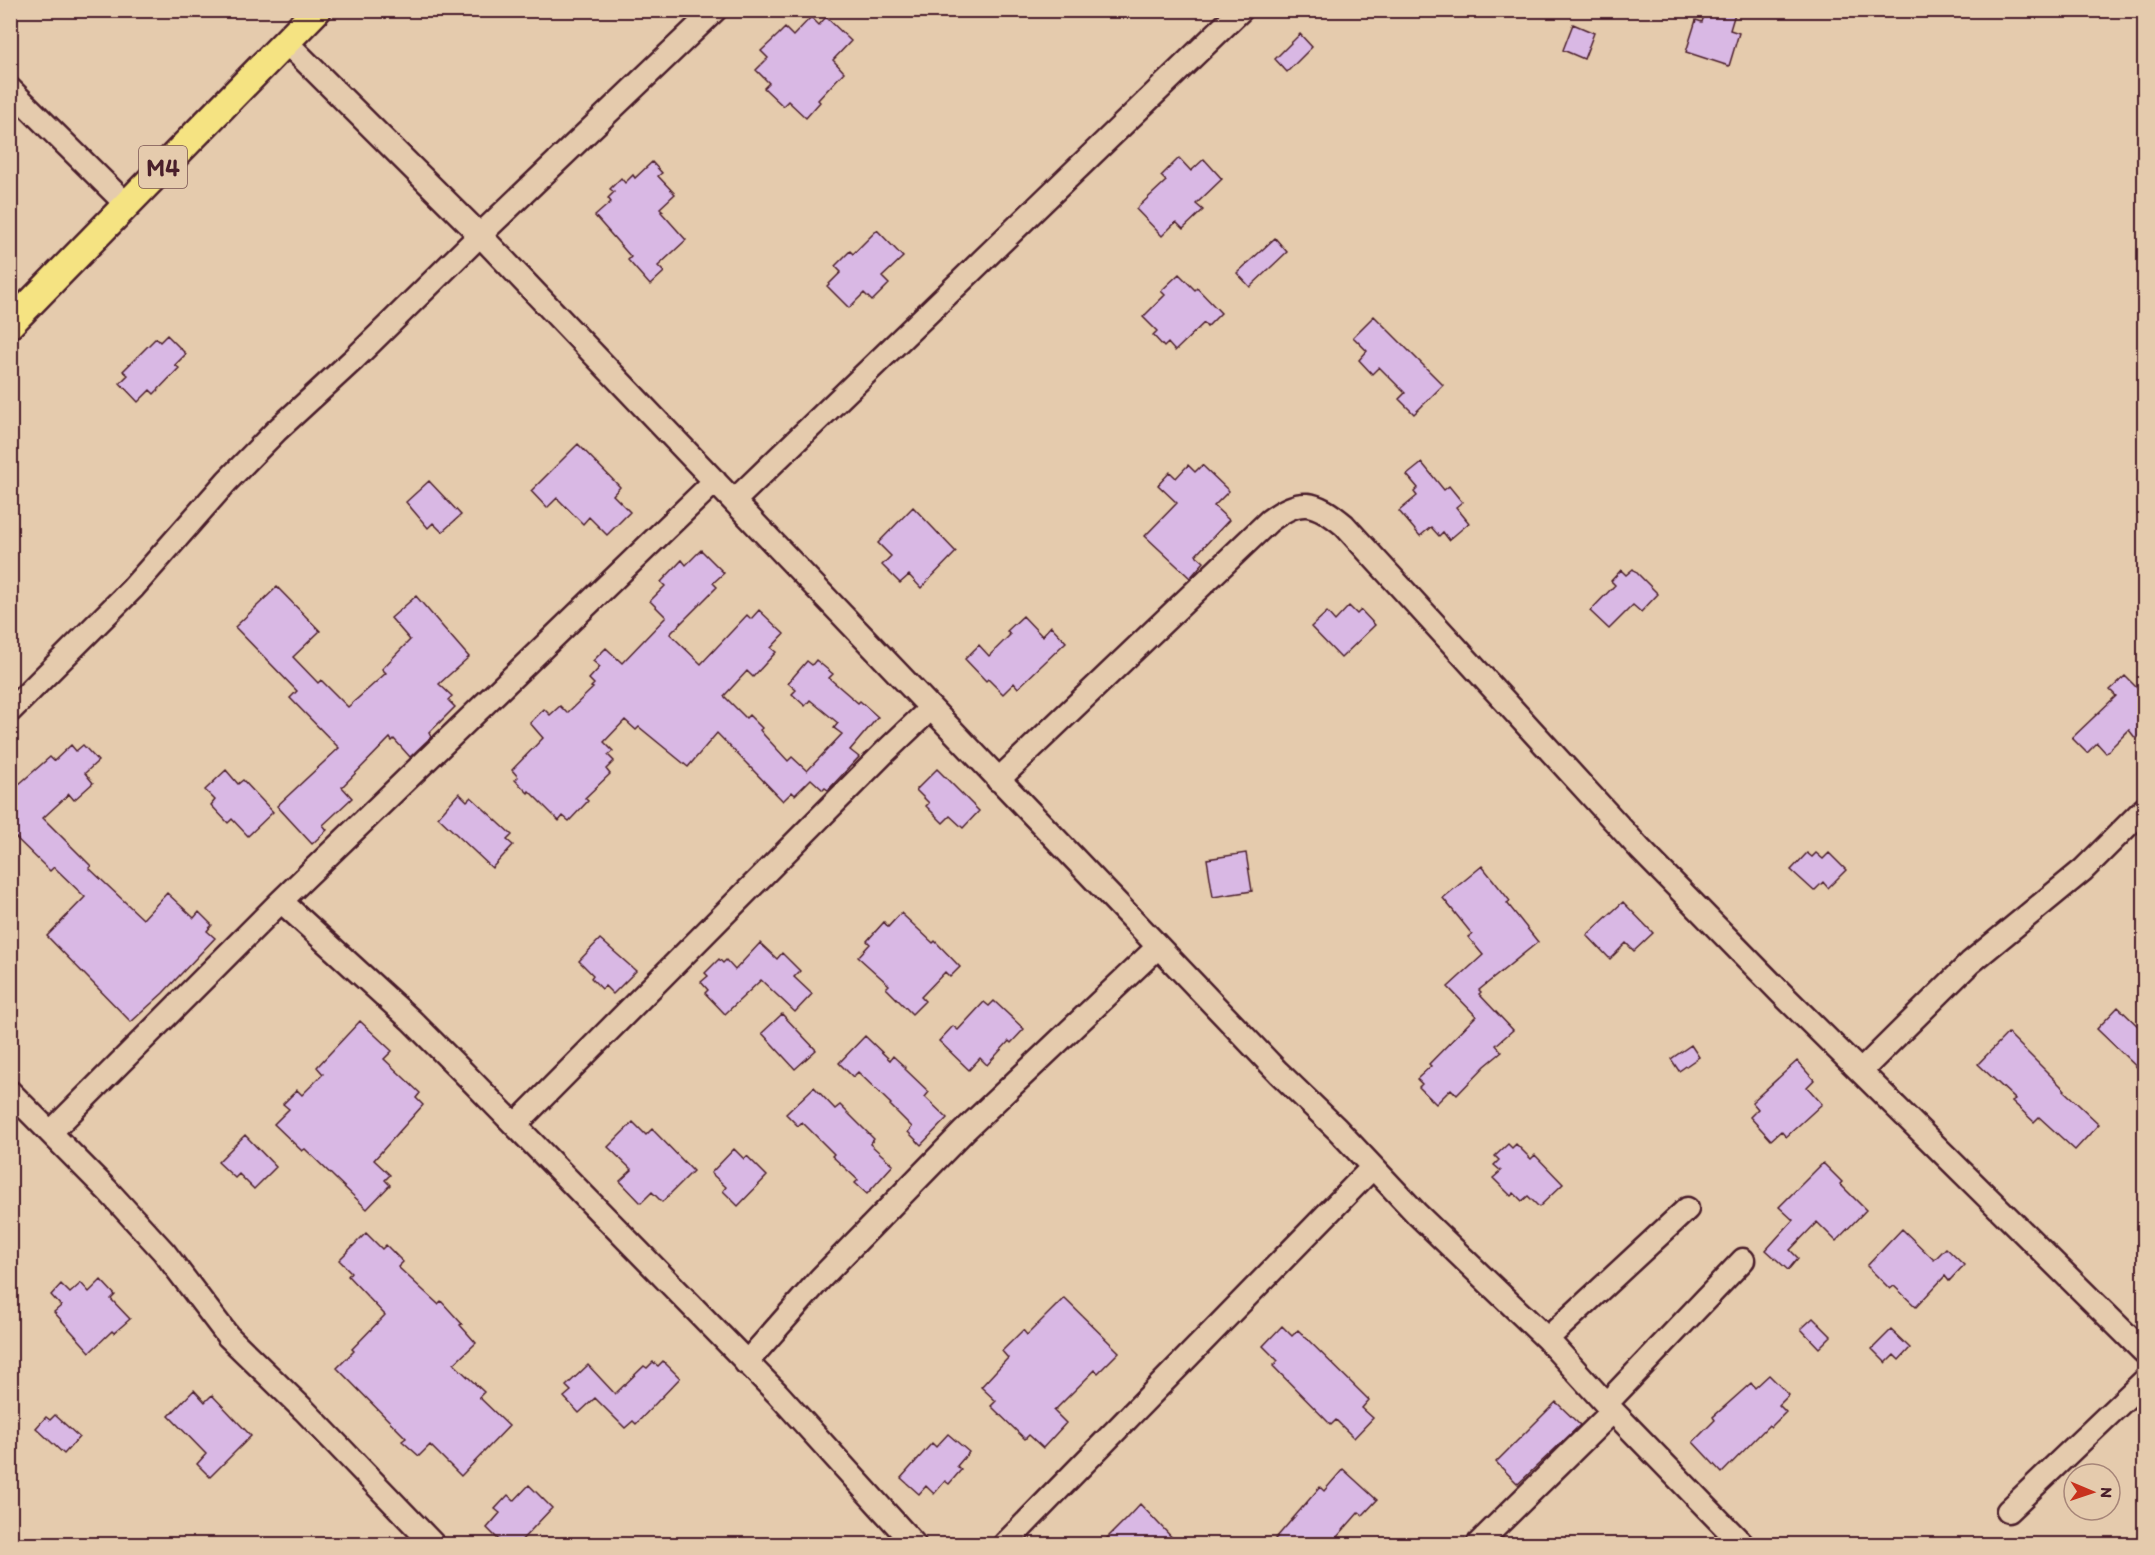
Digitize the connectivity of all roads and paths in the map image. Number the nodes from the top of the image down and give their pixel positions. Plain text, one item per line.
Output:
1 (316, 10) edge
2 (715, 10) edge
3 (1241, 10) edge
4 (286, 42) junction
5 (10, 89) edge
6 (126, 204) junction
7 (480, 235) junction
8 (10, 324) edge
9 (715, 481) junction
10 (734, 501) junction
11 (930, 709) junction
12 (10, 711) edge
13 (998, 780) junction
14 (2145, 810) edge
15 (281, 901) junction
16 (1158, 947) junction
17 (1861, 1071) junction
18 (10, 1092) edge
19 (515, 1125) junction
20 (51, 1132) junction
21 (1372, 1168) junction
22 (1687, 1209) dead end
23 (1743, 1260) dead end
24 (1547, 1339) junction
25 (2143, 1349) edge
26 (746, 1363) junction
27 (2145, 1381) edge
28 (1609, 1408) junction
29 (2008, 1511) dead end
30 (433, 1545) edge
31 (914, 1545) edge
32 (1005, 1545) edge
33 (1478, 1545) edge
34 (1742, 1545) edge

1 - 4 main road, M4
2 - 7 street
3 - 10 street
4 - 6 main road, M4
4 - 7 street
5 - 6 street
6 - 8 main road, M4
7 - 9 street
7 - 12 street
9 - 10 street
9 - 15 street
10 - 11 street
11 - 13 street
11 - 19 street
13 - 16 street
13 - 17 street
14 - 17 street
15 - 19 street
15 - 20 street
16 - 21 street
16 - 26 street
17 - 25 street
18 - 20 street
19 - 26 street
20 - 30 street
21 - 24 street
21 - 32 street
22 - 24 street
23 - 28 street
24 - 28 street
26 - 31 street
27 - 29 street
28 - 33 street
28 - 34 street

